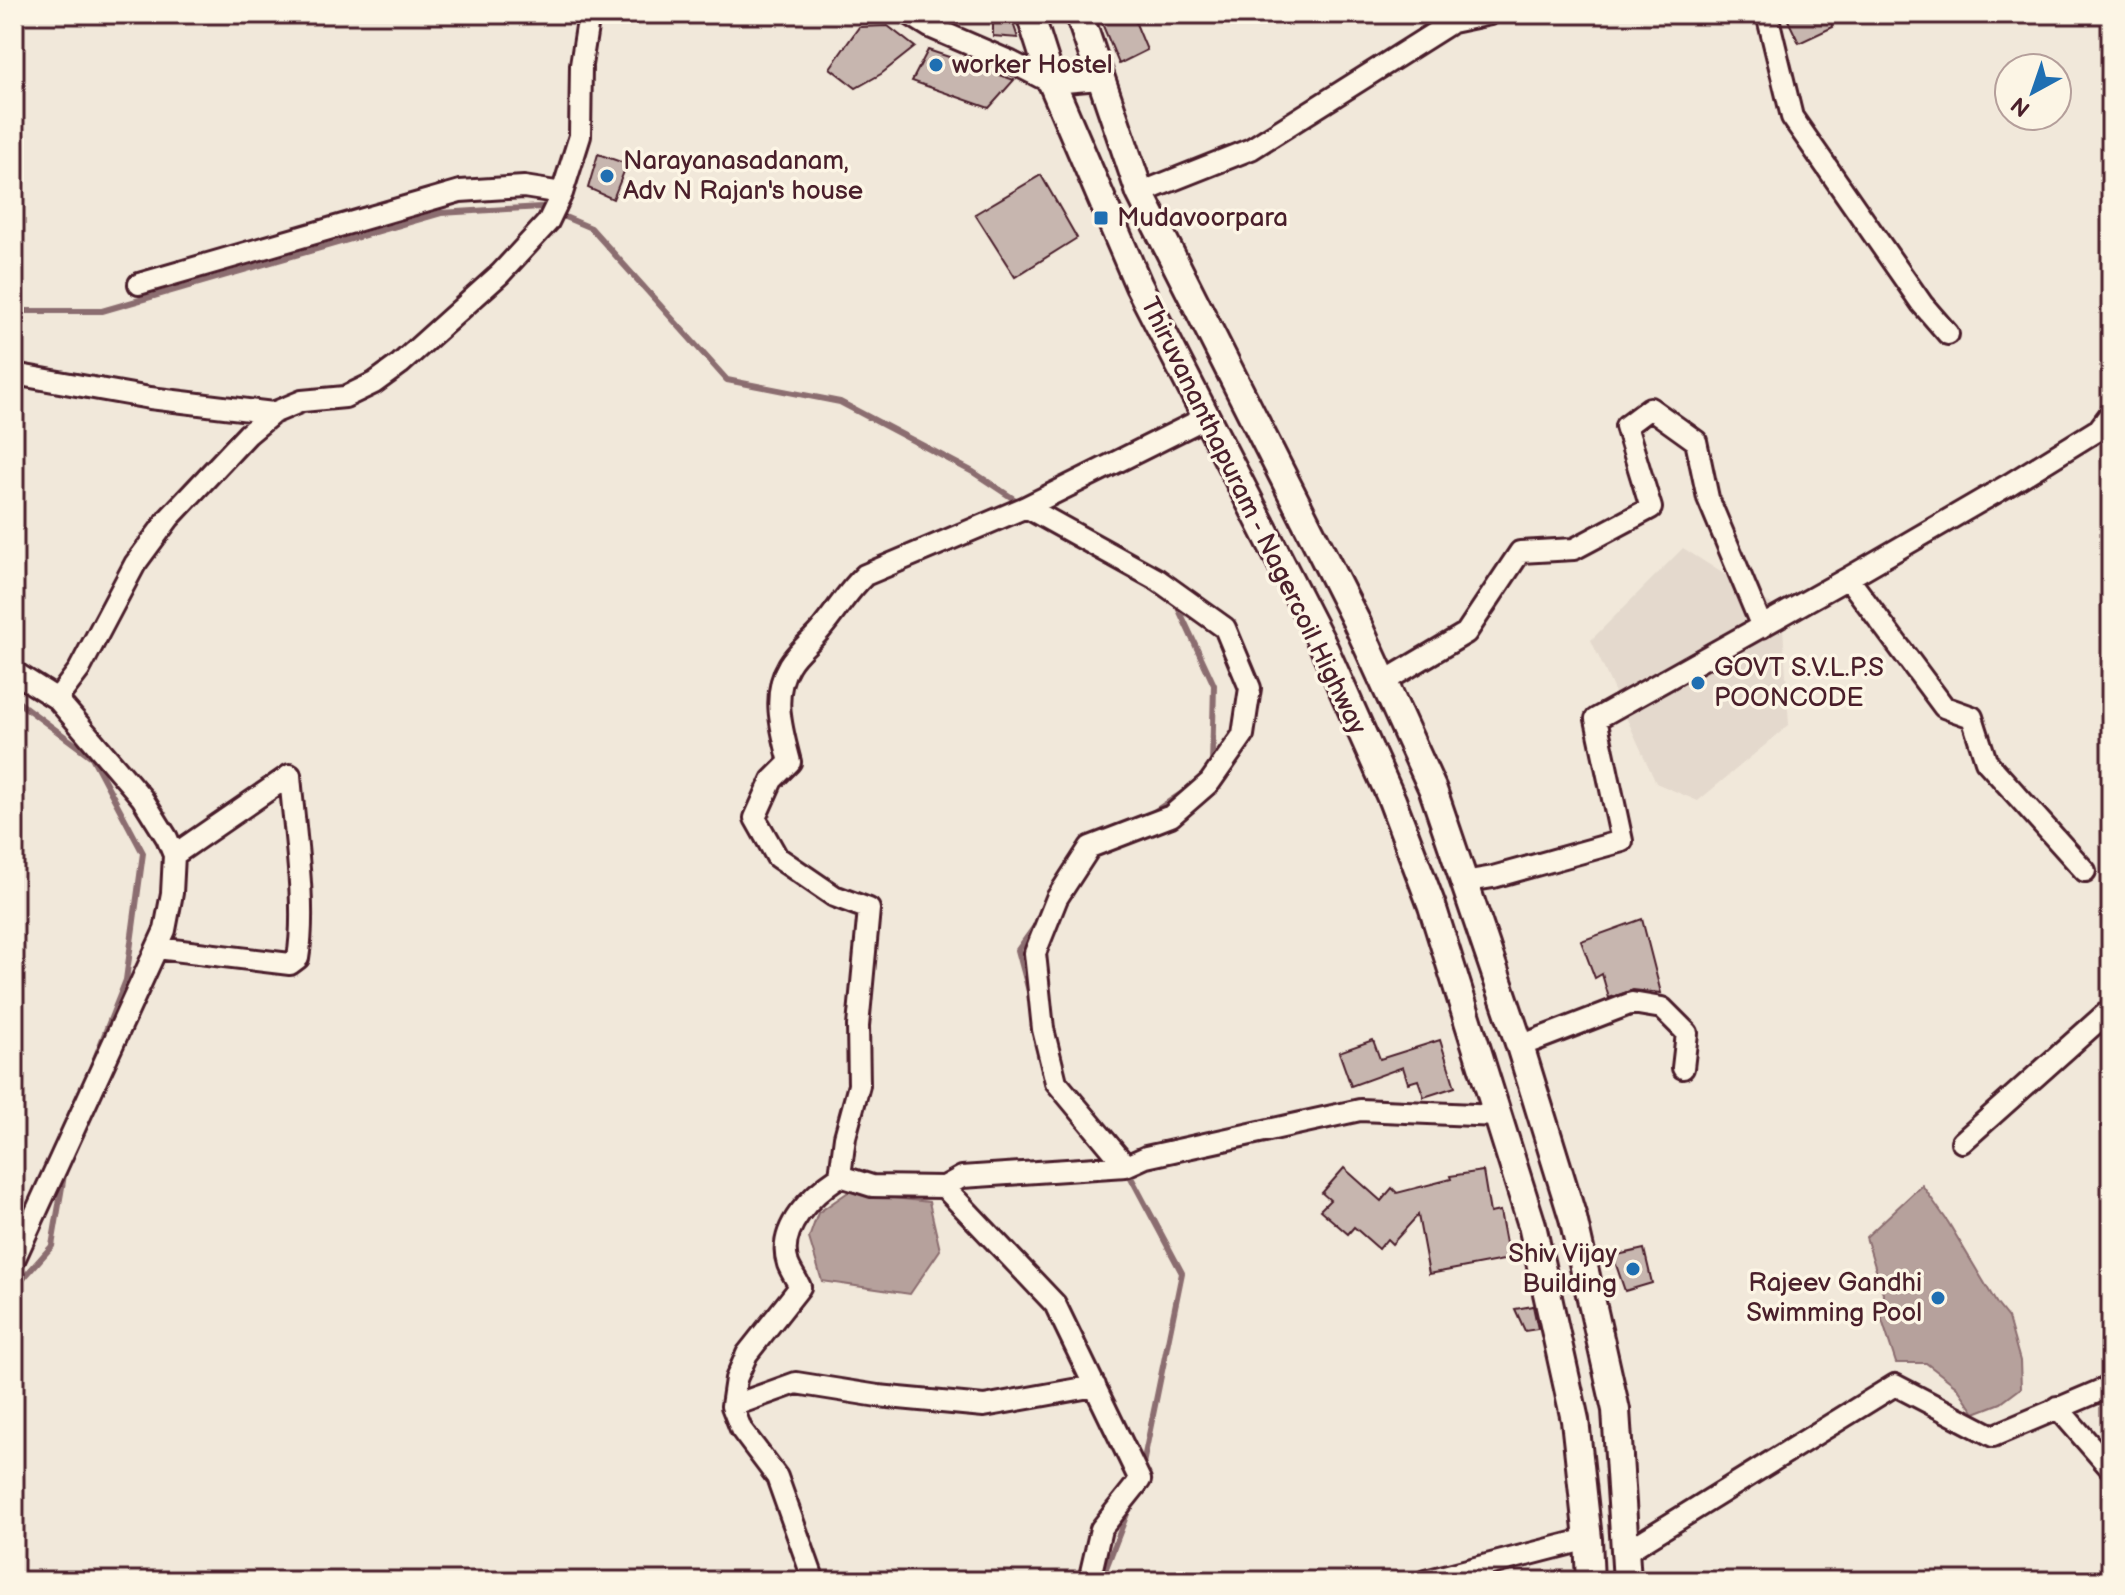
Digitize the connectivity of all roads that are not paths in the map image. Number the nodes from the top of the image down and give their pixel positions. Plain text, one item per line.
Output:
1 (589, 14) edge
2 (909, 14) edge
3 (1030, 14) edge
4 (1079, 14) edge
5 (1490, 14) edge
6 (1767, 14) edge
7 (1100, 79) junction
8 (1052, 83) junction
9 (562, 193) junction
10 (1140, 193) junction
11 (139, 284) dead end
12 (1948, 334) dead end
13 (14, 374) edge
14 (273, 413) junction
15 (2111, 413) edge
16 (1205, 418) junction
17 (1026, 507) junction
18 (1848, 578) junction
19 (1762, 627) junction
20 (14, 672) edge
21 (1385, 681) junction
22 (57, 699) junction
23 (174, 855) junction
24 (2085, 871) dead end
25 (1463, 882) junction
26 (157, 948) junction
27 (2111, 1009) edge
28 (1520, 1046) junction
29 (1683, 1068) dead end
30 (1497, 1116) junction
31 (1962, 1142) dead end
32 (1126, 1166) junction
33 (840, 1176) junction
34 (944, 1187) junction
35 (14, 1260) edge
36 (1095, 1386) junction
37 (2111, 1386) edge
38 (732, 1406) junction
39 (2057, 1407) junction
40 (2111, 1469) edge
41 (1588, 1539) junction
42 (1627, 1551) junction
43 (814, 1581) edge
44 (1089, 1581) edge
45 (1425, 1581) edge
46 (1590, 1581) edge
47 (1627, 1581) edge

1 - 9 street
2 - 8 street
3 - 8 main road, Thiruvananthapuram - Nagercoil Highway
4 - 7 main road, Thiruvananthapuram - Nagercoil Highway
5 - 10 street
6 - 12 street
7 - 8 street
7 - 10 main road, Thiruvananthapuram - Nagercoil Highway
8 - 16 main road, Thiruvananthapuram - Nagercoil Highway
9 - 11 street
9 - 14 street
10 - 21 main road, Thiruvananthapuram - Nagercoil Highway
13 - 14 street
14 - 22 street
15 - 18 street
16 - 17 street
16 - 30 main road, Thiruvananthapuram - Nagercoil Highway
17 - 32 street
17 - 33 street
18 - 19 street
18 - 24 street
19 - 21 street
19 - 25 street
20 - 22 street
21 - 25 main road, Thiruvananthapuram - Nagercoil Highway
22 - 23 street
23 - 26 street
23 - 26 street
25 - 28 main road, Thiruvananthapuram - Nagercoil Highway
26 - 35 street
27 - 31 street
28 - 29 street
28 - 42 main road, Thiruvananthapuram - Nagercoil Highway
30 - 32 street
30 - 41 main road, Thiruvananthapuram - Nagercoil Highway
32 - 34 street
33 - 34 street
33 - 38 street
34 - 36 street
36 - 38 street
36 - 44 street
37 - 39 street
38 - 43 street
39 - 40 street
39 - 42 street
41 - 45 street
41 - 46 main road, Thiruvananthapuram - Nagercoil Highway
42 - 47 main road, Thiruvananthapuram - Nagercoil Highway

